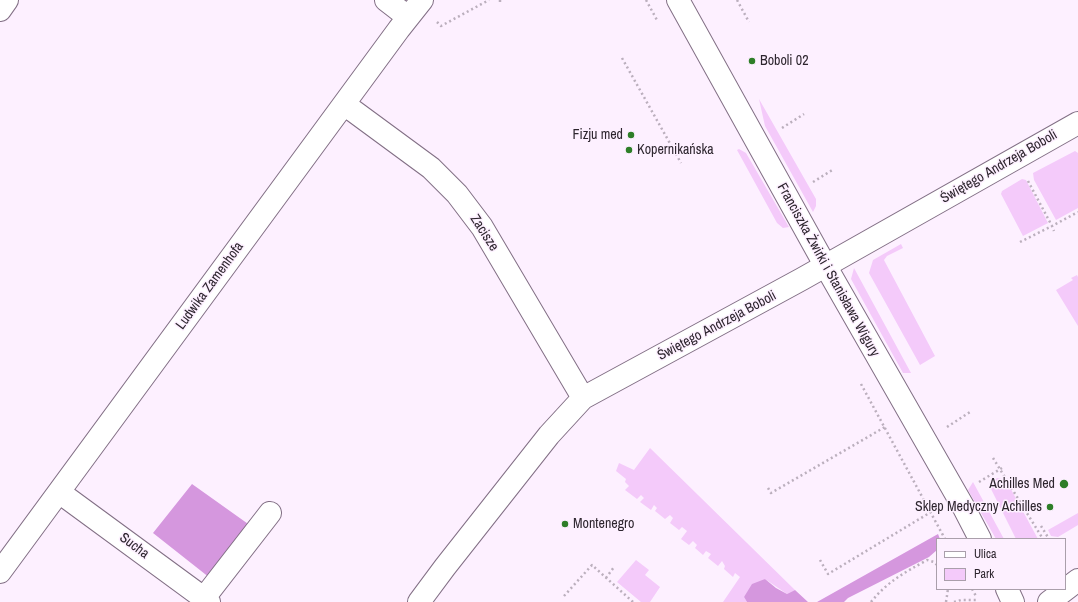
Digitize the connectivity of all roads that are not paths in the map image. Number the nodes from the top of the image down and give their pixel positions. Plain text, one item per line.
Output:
1 (7, 0) edge
2 (386, 0) edge
3 (678, 0) edge
4 (416, 8) edge
5 (0, 10) edge
6 (344, 104) junction
7 (1078, 123) edge
8 (825, 265) junction
9 (583, 398) junction
10 (59, 492) junction
11 (270, 513) dead end
12 (979, 538) edge
13 (0, 572) edge
14 (1078, 580) edge
15 (1066, 589) edge
16 (1007, 590) edge
17 (1065, 590) edge
18 (207, 600) edge
19 (419, 602) edge
20 (1013, 602) edge
21 (1049, 602) edge

1 - 5 street
2 - 4 street
3 - 8 street, Franciszka Żwirki i Stanisława Wigury
4 - 6 street, Ludwika Zamenhofa
6 - 9 street, Zacisze
6 - 10 street, Ludwika Zamenhofa
7 - 8 street, Świętego Andrzeja Boboli
8 - 9 street, Świętego Andrzeja Boboli
8 - 12 street, Franciszka Żwirki i Stanisława Wigury
9 - 19 street, Świętego Andrzeja Boboli
10 - 13 street, Ludwika Zamenhofa
10 - 18 street, Sucha
11 - 18 street
14 - 15 street
16 - 20 street
17 - 21 street

